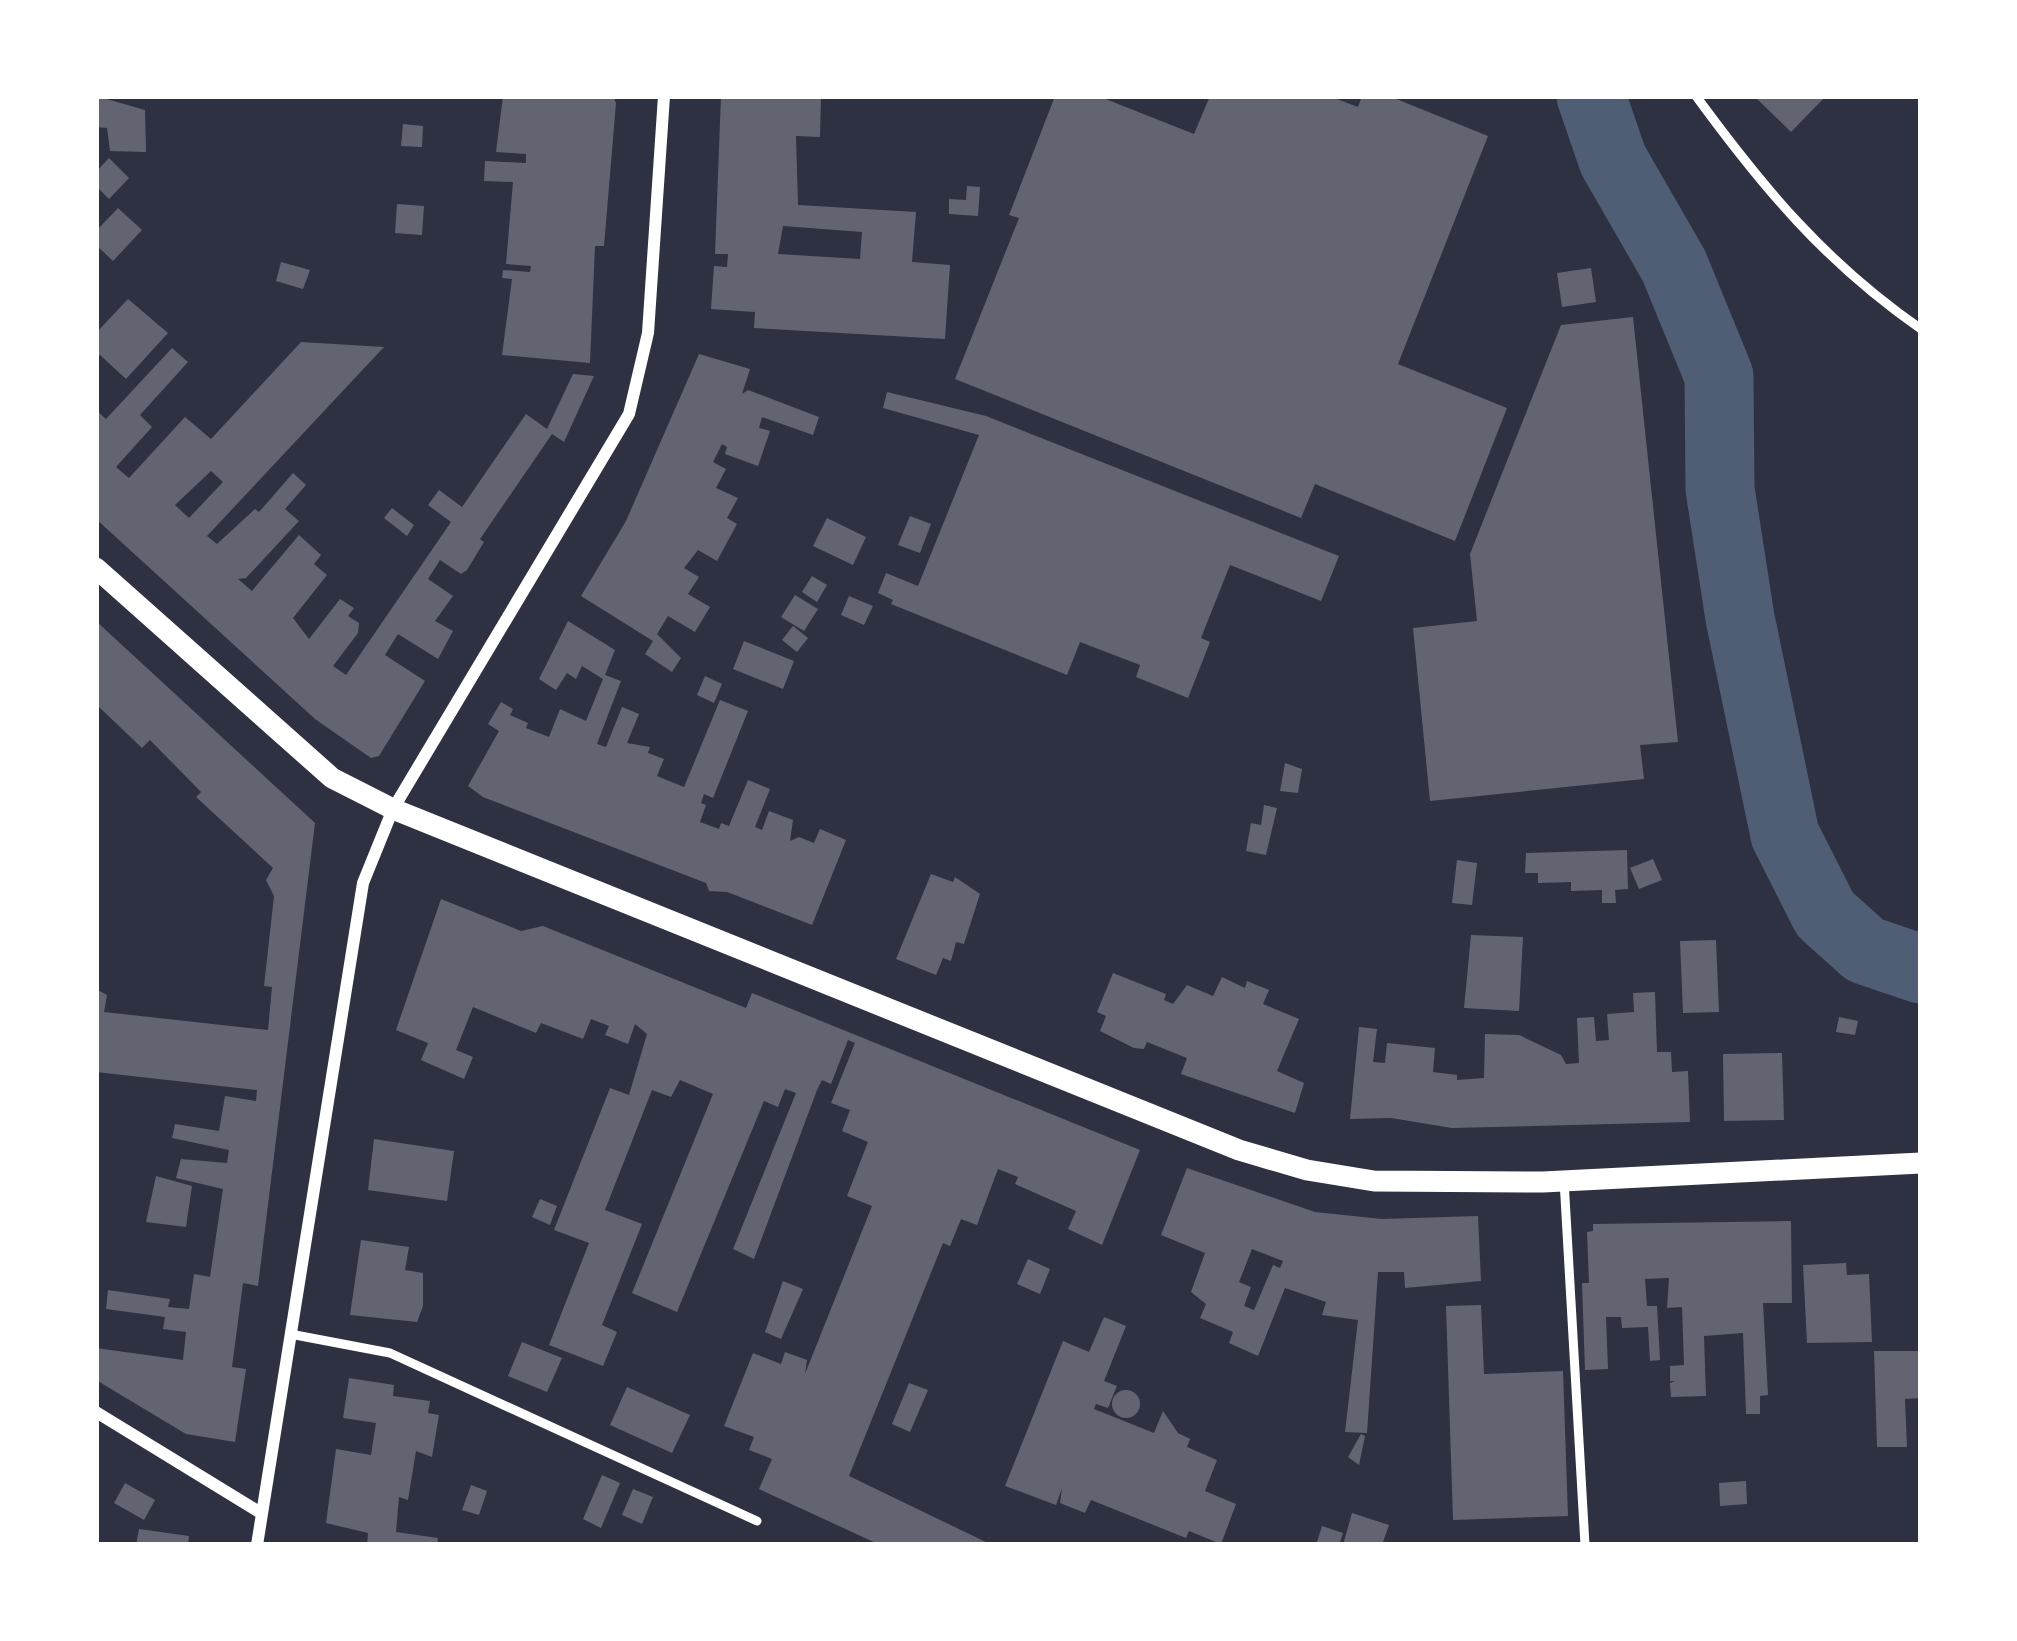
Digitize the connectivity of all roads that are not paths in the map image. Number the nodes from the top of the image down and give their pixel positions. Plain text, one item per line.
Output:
1 (664, 96) edge
2 (1696, 96) edge
3 (1921, 328) edge
4 (96, 568) edge
5 (393, 809) junction
6 (1921, 1163) edge
7 (1564, 1180) junction
8 (290, 1334) junction
9 (96, 1412) edge
10 (262, 1513) junction
11 (757, 1522) dead end
12 (257, 1545) edge
13 (1585, 1545) edge

1 - 5 street
2 - 3 lane
4 - 5 street
5 - 7 street
5 - 8 street
6 - 7 street
7 - 13 lane
8 - 10 street
8 - 11 lane
9 - 10 street
10 - 12 street

